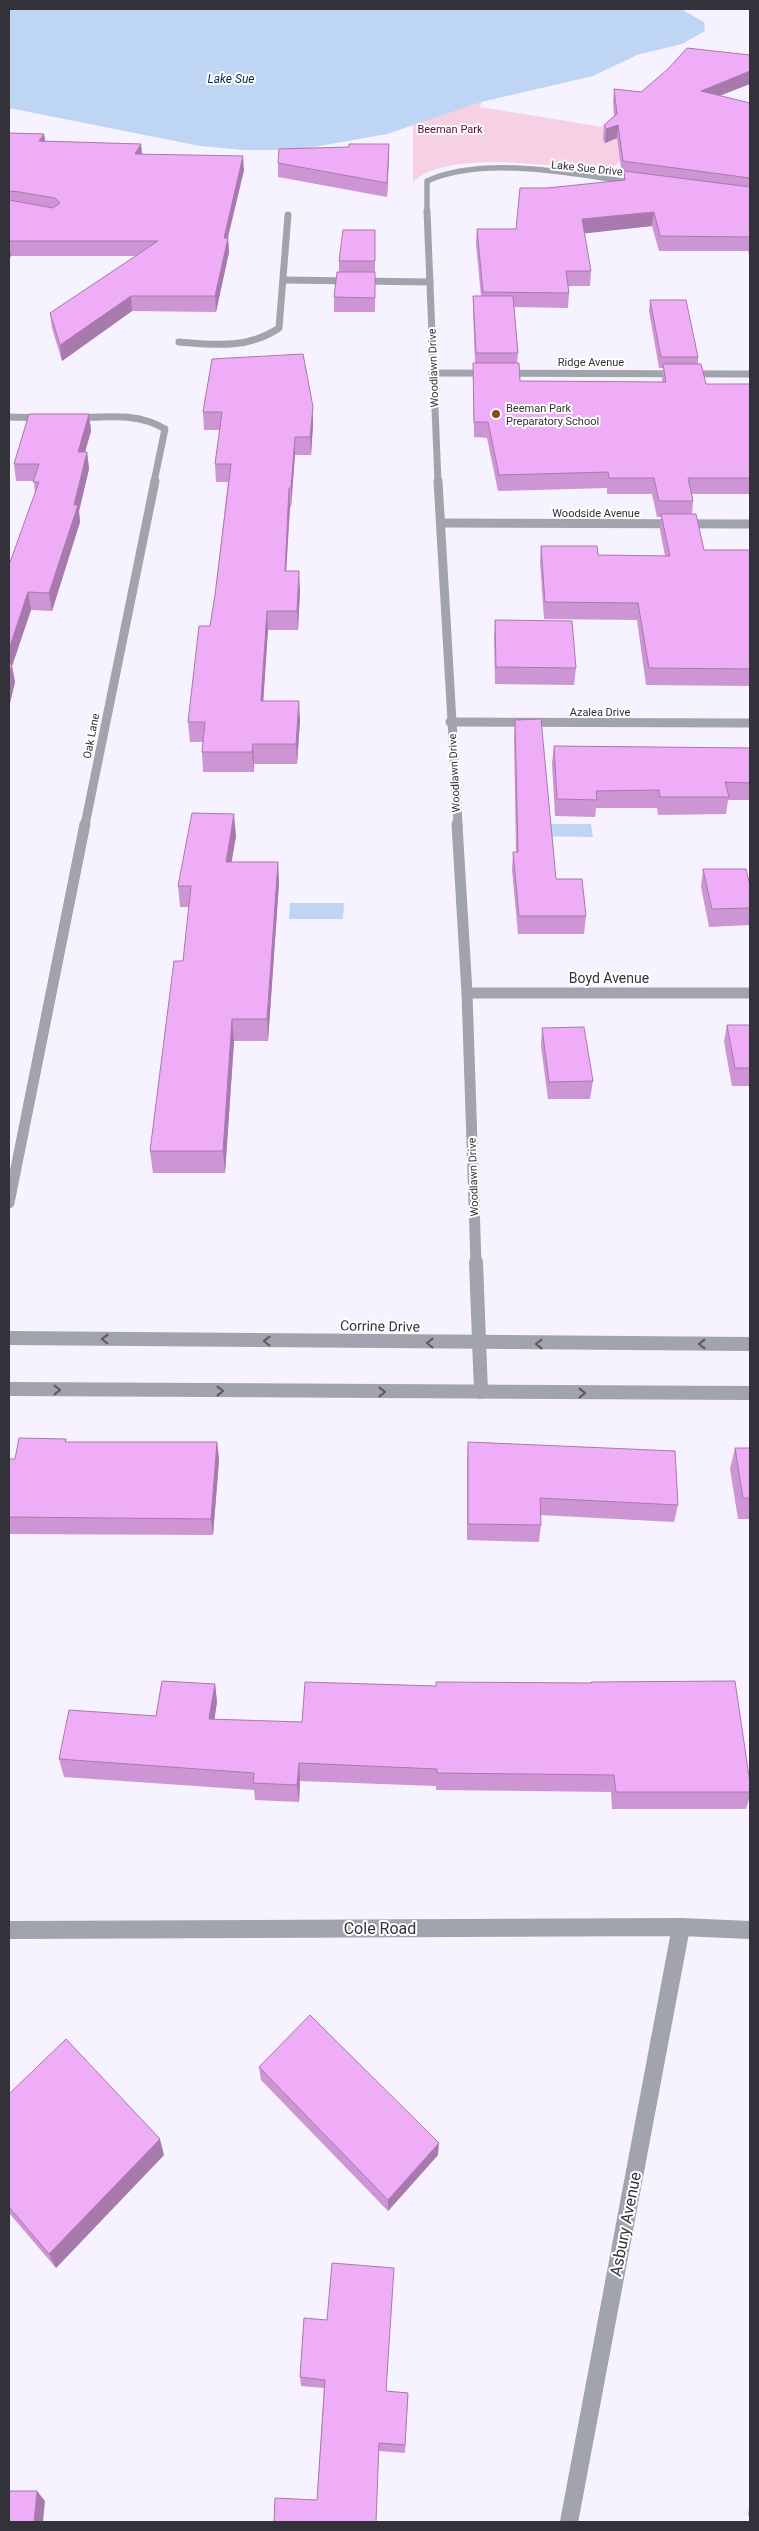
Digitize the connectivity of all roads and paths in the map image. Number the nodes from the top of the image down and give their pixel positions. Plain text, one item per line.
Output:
1 (452, 171) joint
2 (644, 184) edge
3 (288, 215) dead end
4 (284, 280) junction
5 (430, 282) junction
6 (179, 342) dead end
7 (432, 373) junction
8 (750, 374) edge
9 (9, 417) edge
10 (441, 523) junction
11 (750, 524) edge
12 (450, 722) junction
13 (750, 723) edge
14 (467, 993) junction
15 (750, 993) edge
16 (9, 1203) edge
17 (9, 1338) edge
18 (478, 1344) junction
19 (750, 1344) edge
20 (9, 1390) edge
21 (481, 1392) junction
22 (750, 1393) edge
23 (681, 1926) junction
24 (9, 1930) edge
25 (750, 1930) edge
26 (569, 2522) edge

1 - 2 street, Lake Sue Drive
1 - 5 street, Woodlawn Drive
3 - 4 street
4 - 5 street
4 - 6 street
5 - 7 street, Woodlawn Drive
7 - 8 street, Ridge Avenue
7 - 10 street, Woodlawn Drive
9 - 16 street, Oak Lane
10 - 11 street, Woodside Avenue
10 - 12 street, Woodlawn Drive
12 - 13 street, Azalea Drive
12 - 14 street, Woodlawn Drive
14 - 15 street, Boyd Avenue
14 - 18 street, Woodlawn Drive
18 -> 17 street, Corrine Drive
19 -> 18 street, Corrine Drive
18 - 21 street, Woodlawn Drive
20 -> 21 street
21 -> 22 street
23 - 24 street, Cole Road
23 - 25 street, Cole Road
23 - 26 street, Asbury Avenue

